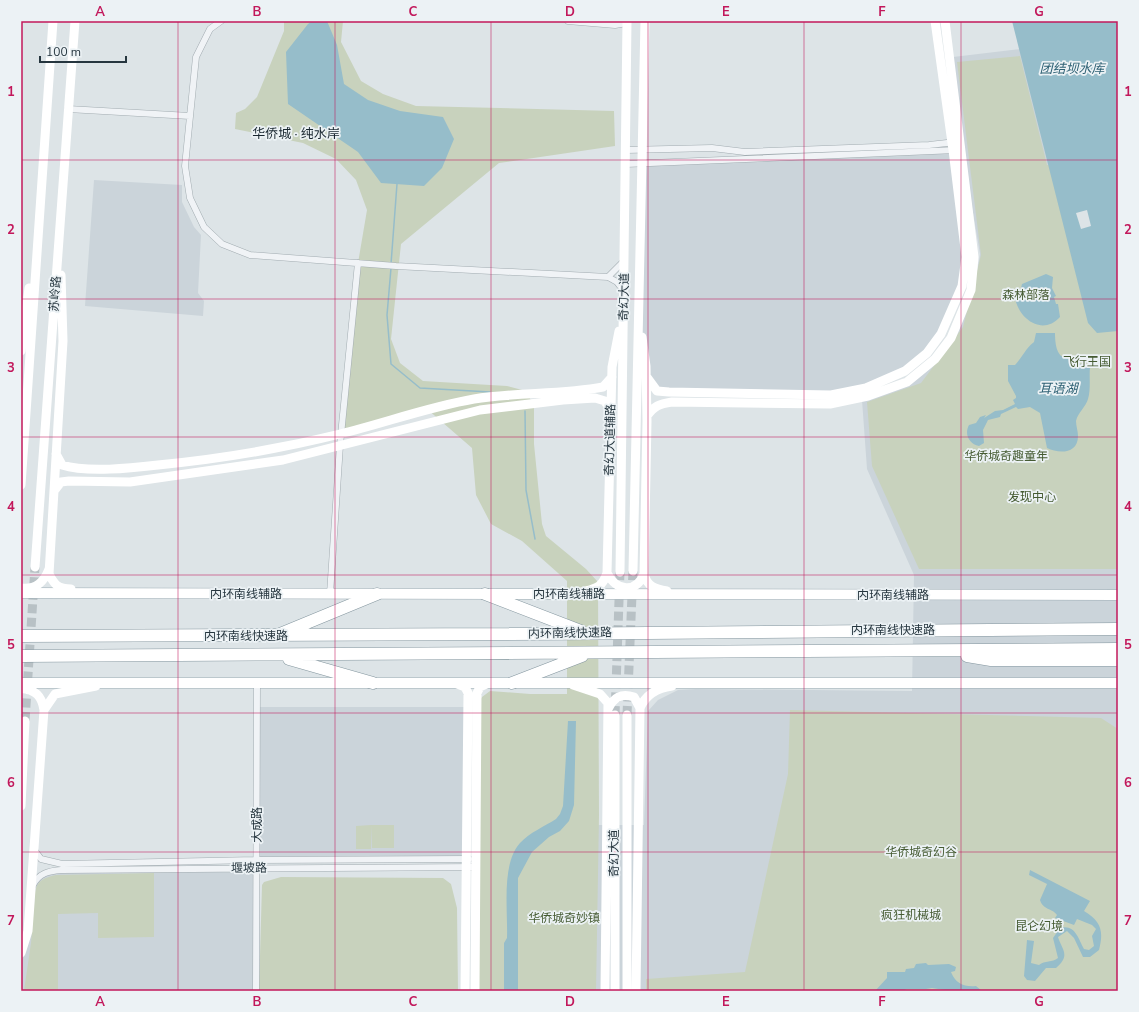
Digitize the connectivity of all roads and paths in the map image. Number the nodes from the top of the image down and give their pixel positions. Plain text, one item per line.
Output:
1 (53, 21) edge
2 (75, 21) edge
3 (221, 21) edge
4 (568, 21) edge
5 (645, 21) edge
6 (935, 21) edge
7 (945, 21) edge
8 (627, 22) edge
9 (68, 109) junction
10 (190, 116) junction
11 (957, 146) junction
12 (626, 150) junction
13 (642, 150) junction
14 (641, 163) junction
15 (626, 164) junction
16 (38, 221) junction
17 (60, 221) junction
18 (624, 261) junction
19 (358, 263) junction
20 (608, 277) junction
21 (624, 291) junction
22 (624, 308) junction
23 (638, 311) junction
24 (21, 350) edge
25 (646, 376) junction
26 (612, 377) junction
27 (611, 412) junction
28 (647, 416) junction
29 (341, 434) junction
30 (340, 445) junction
31 (56, 454) junction
32 (21, 485) edge
33 (54, 491) junction
34 (35, 567) tunnel mouth
35 (49, 569) junction
36 (633, 571) tunnel mouth
37 (620, 572) tunnel mouth
38 (607, 573) junction
39 (644, 574) junction
40 (21, 588) edge
41 (21, 593) edge
42 (116, 594) junction
43 (330, 594) junction
44 (377, 594) junction
45 (485, 594) junction
46 (574, 594) junction
47 (689, 594) junction
48 (1118, 595) edge
49 (1118, 629) edge
50 (588, 633) junction
51 (21, 636) edge
52 (275, 636) junction
53 (1118, 649) edge
54 (924, 650) junction
55 (589, 653) junction
56 (276, 655) junction
57 (21, 656) edge
58 (1118, 660) edge
59 (21, 683) edge
60 (110, 683) junction
61 (257, 683) junction
62 (373, 683) junction
63 (454, 683) junction
64 (490, 683) junction
65 (512, 683) junction
66 (562, 683) junction
67 (698, 683) junction
68 (1118, 683) edge
69 (21, 689) edge
70 (640, 708) junction
71 (44, 710) junction
72 (611, 712) junction
73 (626, 715) tunnel mouth
74 (25, 721) dead end
75 (21, 806) edge
76 (34, 850) junction
77 (257, 860) junction
78 (471, 863) junction
79 (257, 868) junction
80 (614, 879) junction
81 (627, 882) junction
82 (31, 888) junction
83 (605, 902) junction
84 (636, 902) junction
85 (21, 953) edge
86 (605, 978) junction
87 (636, 979) junction
88 (256, 991) edge
89 (466, 991) edge
90 (475, 991) edge
91 (605, 991) edge
92 (610, 991) edge
93 (615, 991) edge
94 (627, 991) edge
95 (630, 991) edge
96 (636, 991) edge

1 - 16 street, 苏岭路
2 - 9 street, 苏岭路
3 - 10 street
4 - 8 street
5 - 13 street, 奇幻大道
6 - 11 street
7 - 11 street
8 - 12 street, 奇幻大道
9 - 10 street
9 - 17 street, 苏岭路
10 - 19 street
11 - 13 street
11 - 14 street
11 - 25 street
11 - 28 street
12 - 13 street
12 - 15 street, 奇幻大道
13 - 14 street, 奇幻大道
14 - 15 street
14 - 23 street, 奇幻大道
15 - 18 street, 奇幻大道
16 - 24 street
16 - 32 street, 苏岭路
17 - 31 street
17 - 34 street, 苏岭路
18 - 20 street
18 - 21 street, 奇幻大道
19 - 20 street
19 - 29 street
20 - 21 street
21 - 22 street, 奇幻大道
22 - 26 street, 奇幻大道辅路
22 - 37 street, 奇幻大道
23 - 25 street
23 - 36 street, 奇幻大道
25 - 28 street
26 - 27 street, 奇幻大道辅路
26 - 29 street
27 - 30 street
27 - 38 street, 奇幻大道辅路
28 - 39 street
29 - 30 street
29 - 31 street
30 - 33 street
30 - 43 street
31 - 33 street
33 - 35 street
35 - 40 street
35 - 42 street
38 - 39 street
38 - 46 street
39 - 47 street
41 - 42 main road, 内环南线辅路
42 - 43 main road, 内环南线辅路
43 - 44 main road, 内环南线辅路
44 - 45 main road, 内环南线辅路
44 - 52 highway
45 - 46 main road, 内环南线辅路
45 - 50 highway
46 - 47 main road, 内环南线辅路
47 - 48 main road, 内环南线辅路
49 - 50 highway, 内环南线快速路
50 - 52 highway, 内环南线快速路
51 - 52 highway, 内环南线快速路
53 - 54 highway, 内环南线快速路
54 - 55 highway, 内环南线快速路
54 - 58 highway
55 - 56 highway, 内环南线快速路
55 - 65 highway
56 - 57 highway, 内环南线快速路
56 - 62 highway
59 - 60 main road
60 - 61 main road
60 - 71 street
61 - 62 main road
61 - 77 street, 大成路
62 - 63 main road
63 - 64 main road
63 - 78 street
64 - 65 main road
64 - 78 street
65 - 66 main road
66 - 67 main road
66 - 72 street
67 - 68 main road
67 - 70 street
69 - 71 street
70 - 72 street
70 - 84 street
71 - 76 street
72 - 80 street, 奇幻大道
72 - 83 street
73 - 81 street, 奇幻大道
74 - 75 street
76 - 77 street, 堰坡路
76 - 82 street
77 - 78 street, 堰坡路
77 - 79 street, 大成路
78 - 79 street, 堰坡路
78 - 89 street
78 - 90 street
79 - 82 street, 堰坡路
79 - 88 street, 大成路
80 - 83 street
80 - 93 street, 奇幻大道
81 - 84 street
81 - 94 street, 奇幻大道
82 - 85 street
83 - 86 street
84 - 87 street
86 - 91 street
86 - 92 street
87 - 95 street
87 - 96 street

